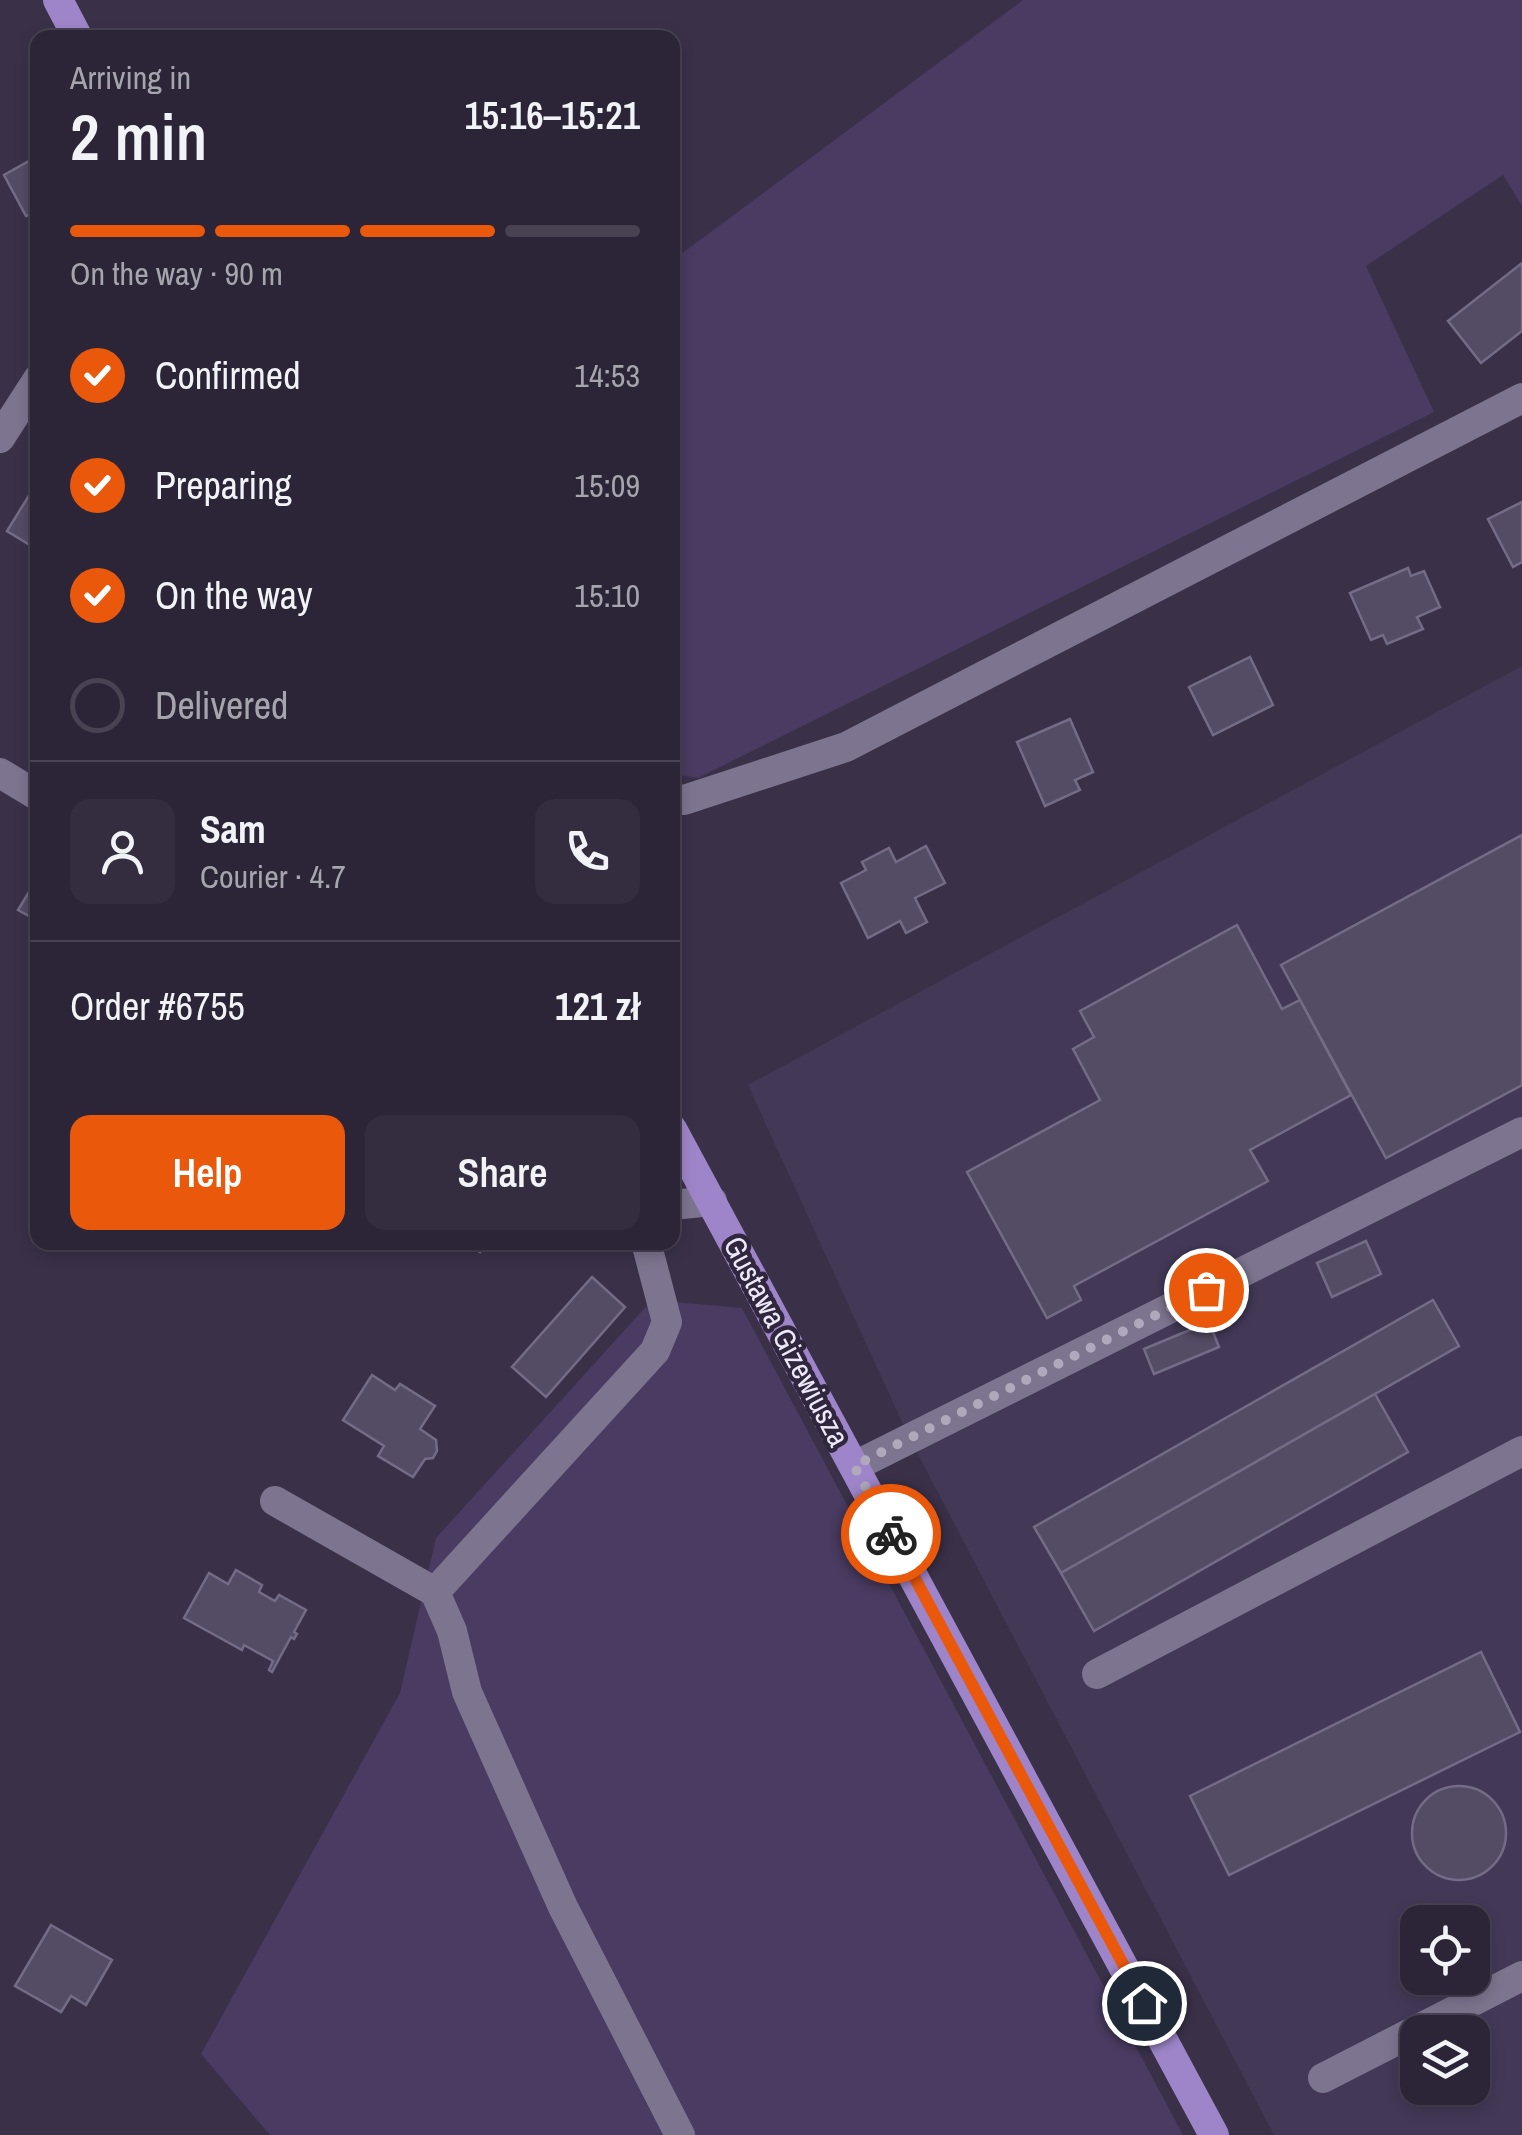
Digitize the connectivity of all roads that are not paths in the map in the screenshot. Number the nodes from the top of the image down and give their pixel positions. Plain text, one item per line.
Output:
1 (58, 0) edge
2 (74, 30) edge
3 (30, 391) edge
4 (1522, 398) edge
5 (0, 438) edge
6 (0, 774) edge
7 (30, 791) edge
8 (680, 799) edge
9 (1522, 1132) edge
10 (680, 1143) edge
11 (712, 1201) junction
12 (680, 1204) edge
13 (648, 1250) edge
14 (1518, 1463) edge
15 (854, 1466) junction
16 (275, 1501) dead end
17 (435, 1592) junction
18 (1097, 1674) dead end
19 (1522, 1976) edge
20 (1323, 2078) dead end
21 (680, 2135) edge
22 (1214, 2135) edge

1 - 2 main road
3 - 5 street
4 - 8 street
6 - 7 street
9 - 15 street
10 - 11 main road, Gustawa Gizewiusza
11 - 12 street
11 - 15 main road, Gustawa Gizewiusza
13 - 17 street
14 - 18 street
15 - 22 main road, Gustawa Gizewiusza
16 - 17 street
17 - 21 street
19 - 20 street

